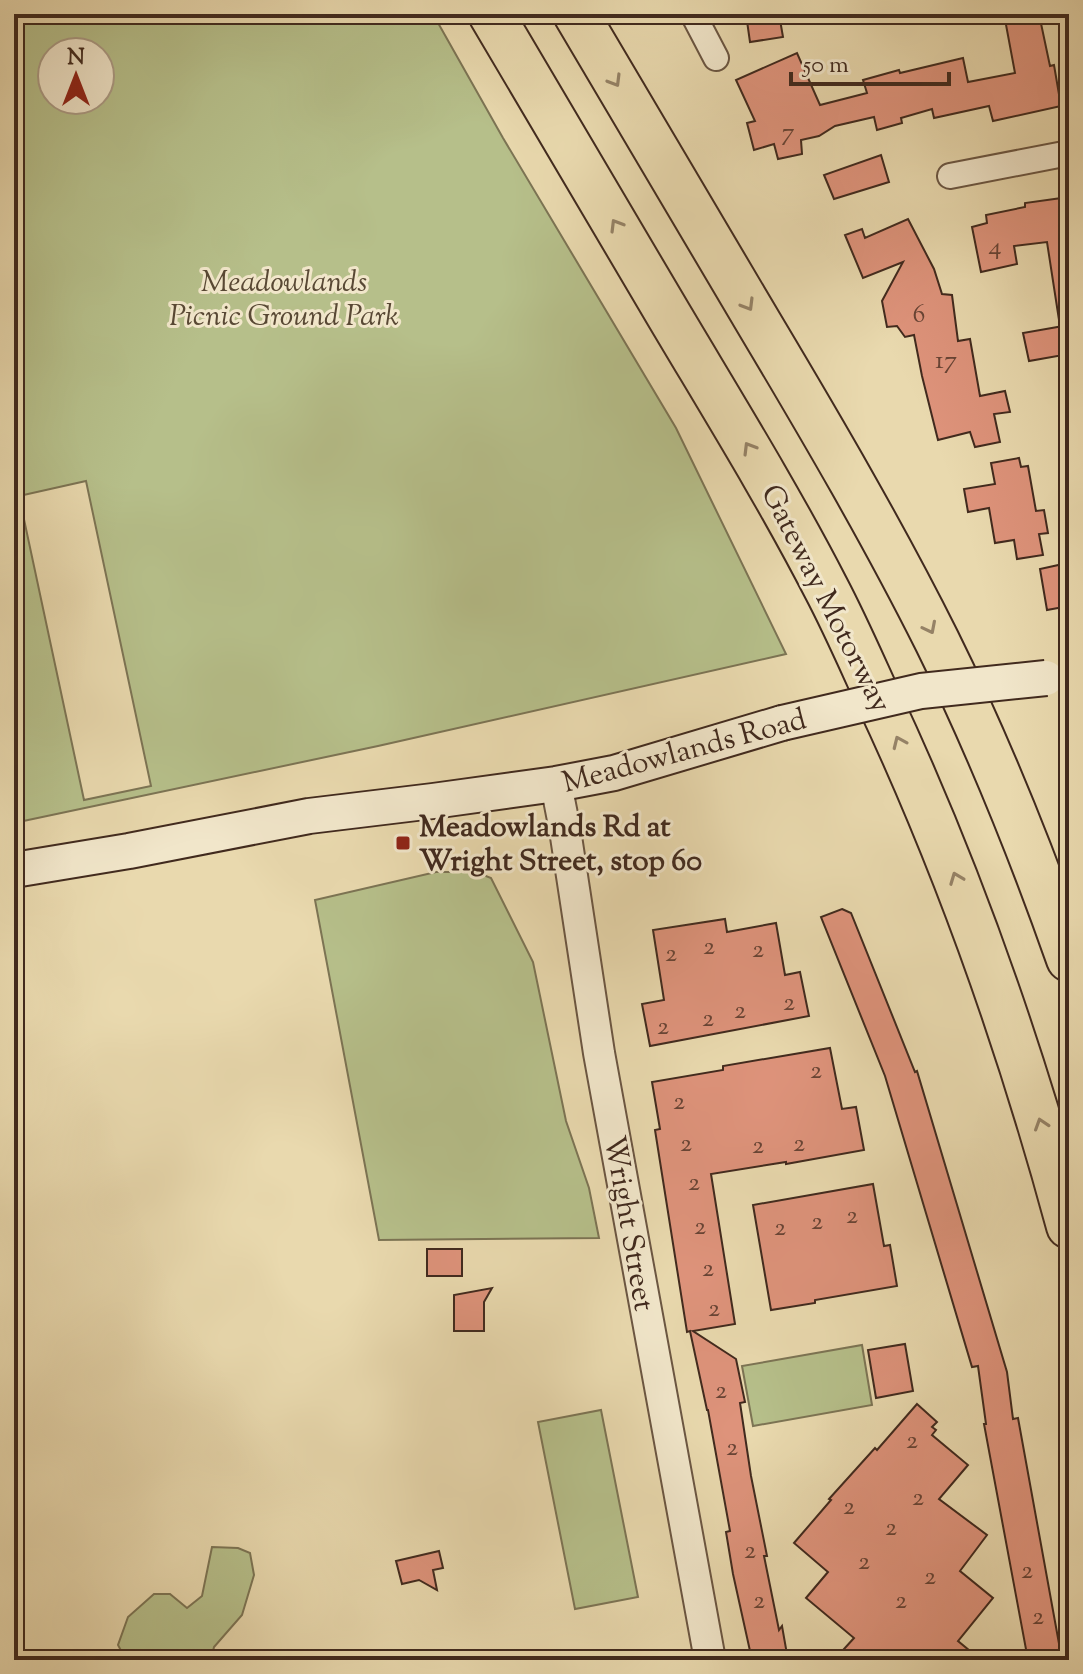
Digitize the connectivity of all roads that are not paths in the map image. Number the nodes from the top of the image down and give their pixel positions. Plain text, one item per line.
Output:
1 (491, 14) edge
2 (576, 14) edge
3 (693, 14) edge
4 (716, 58) dead end
5 (1069, 153) edge
6 (950, 176) dead end
7 (1057, 677) edge
8 (556, 784) junction
9 (14, 870) edge
10 (1069, 959) edge
11 (1069, 1226) edge
12 (710, 1660) edge

11 -> 1 highway, Gateway Motorway
2 -> 10 highway
3 - 4 street
5 - 6 street
7 - 8 main road, Meadowlands Road, bridge
8 - 9 main road, Meadowlands Road
8 - 12 street, Wright Street

